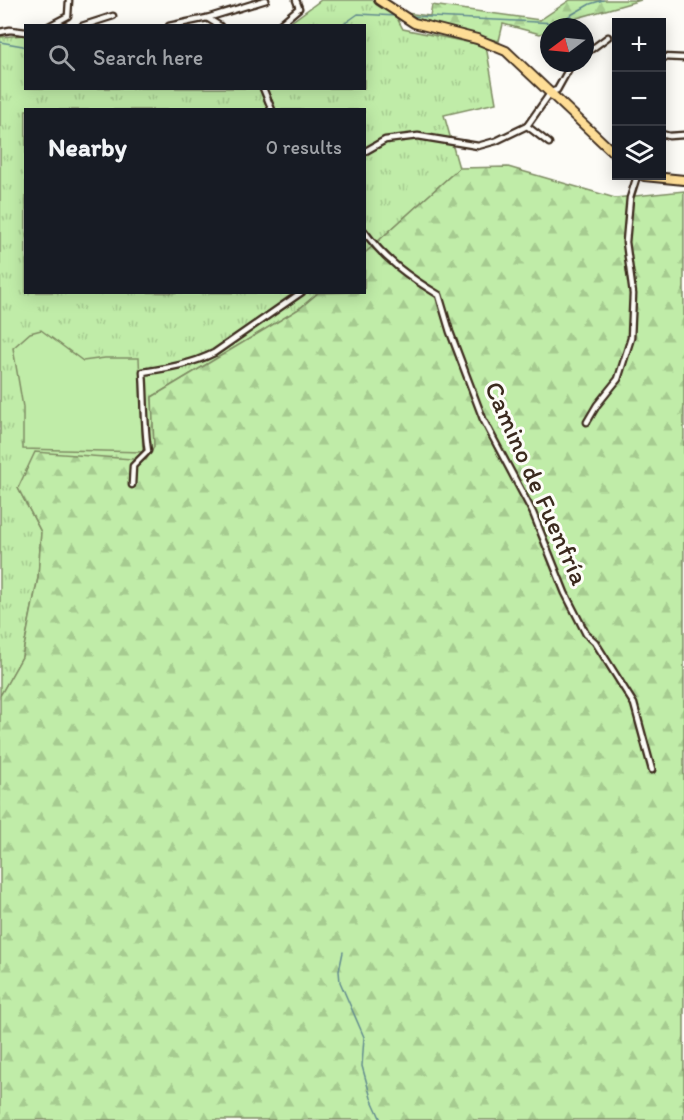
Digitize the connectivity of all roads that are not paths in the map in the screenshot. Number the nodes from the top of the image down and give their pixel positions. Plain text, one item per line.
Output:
1 (69, 0) edge
2 (266, 0) edge
3 (379, 0) edge
4 (297, 2) edge
5 (113, 16) dead end
6 (207, 18) junction
7 (53, 24) edge
8 (88, 24) edge
9 (178, 24) edge
10 (217, 24) edge
11 (280, 24) edge
12 (24, 32) edge
13 (0, 33) edge
14 (608, 37) dead end
15 (594, 47) edge
16 (666, 57) edge
17 (684, 58) edge
18 (567, 72) edge
19 (263, 90) edge
20 (551, 92) junction
21 (271, 108) edge
22 (527, 126) junction
23 (666, 134) edge
24 (684, 135) edge
25 (549, 143) dead end
26 (366, 151) edge
27 (612, 151) edge
28 (666, 178) edge
29 (636, 180) edge
30 (684, 180) edge
31 (366, 234) edge
32 (371, 240) junction
33 (366, 244) edge
34 (299, 294) edge
35 (587, 422) dead end
36 (132, 485) dead end
37 (652, 770) dead end

1 - 7 street
2 - 6 street
3 - 20 main road
4 - 11 street
5 - 8 street
6 - 9 street
6 - 10 street
12 - 13 street
14 - 15 street
16 - 17 street
18 - 20 street
19 - 21 street
20 - 22 street
20 - 27 main road
22 - 25 street
22 - 26 street
23 - 24 street
28 - 30 main road
29 - 35 street
31 - 32 street, Camino de Fuenfría
32 - 33 street
32 - 37 street, Camino de Fuenfría
34 - 36 street

